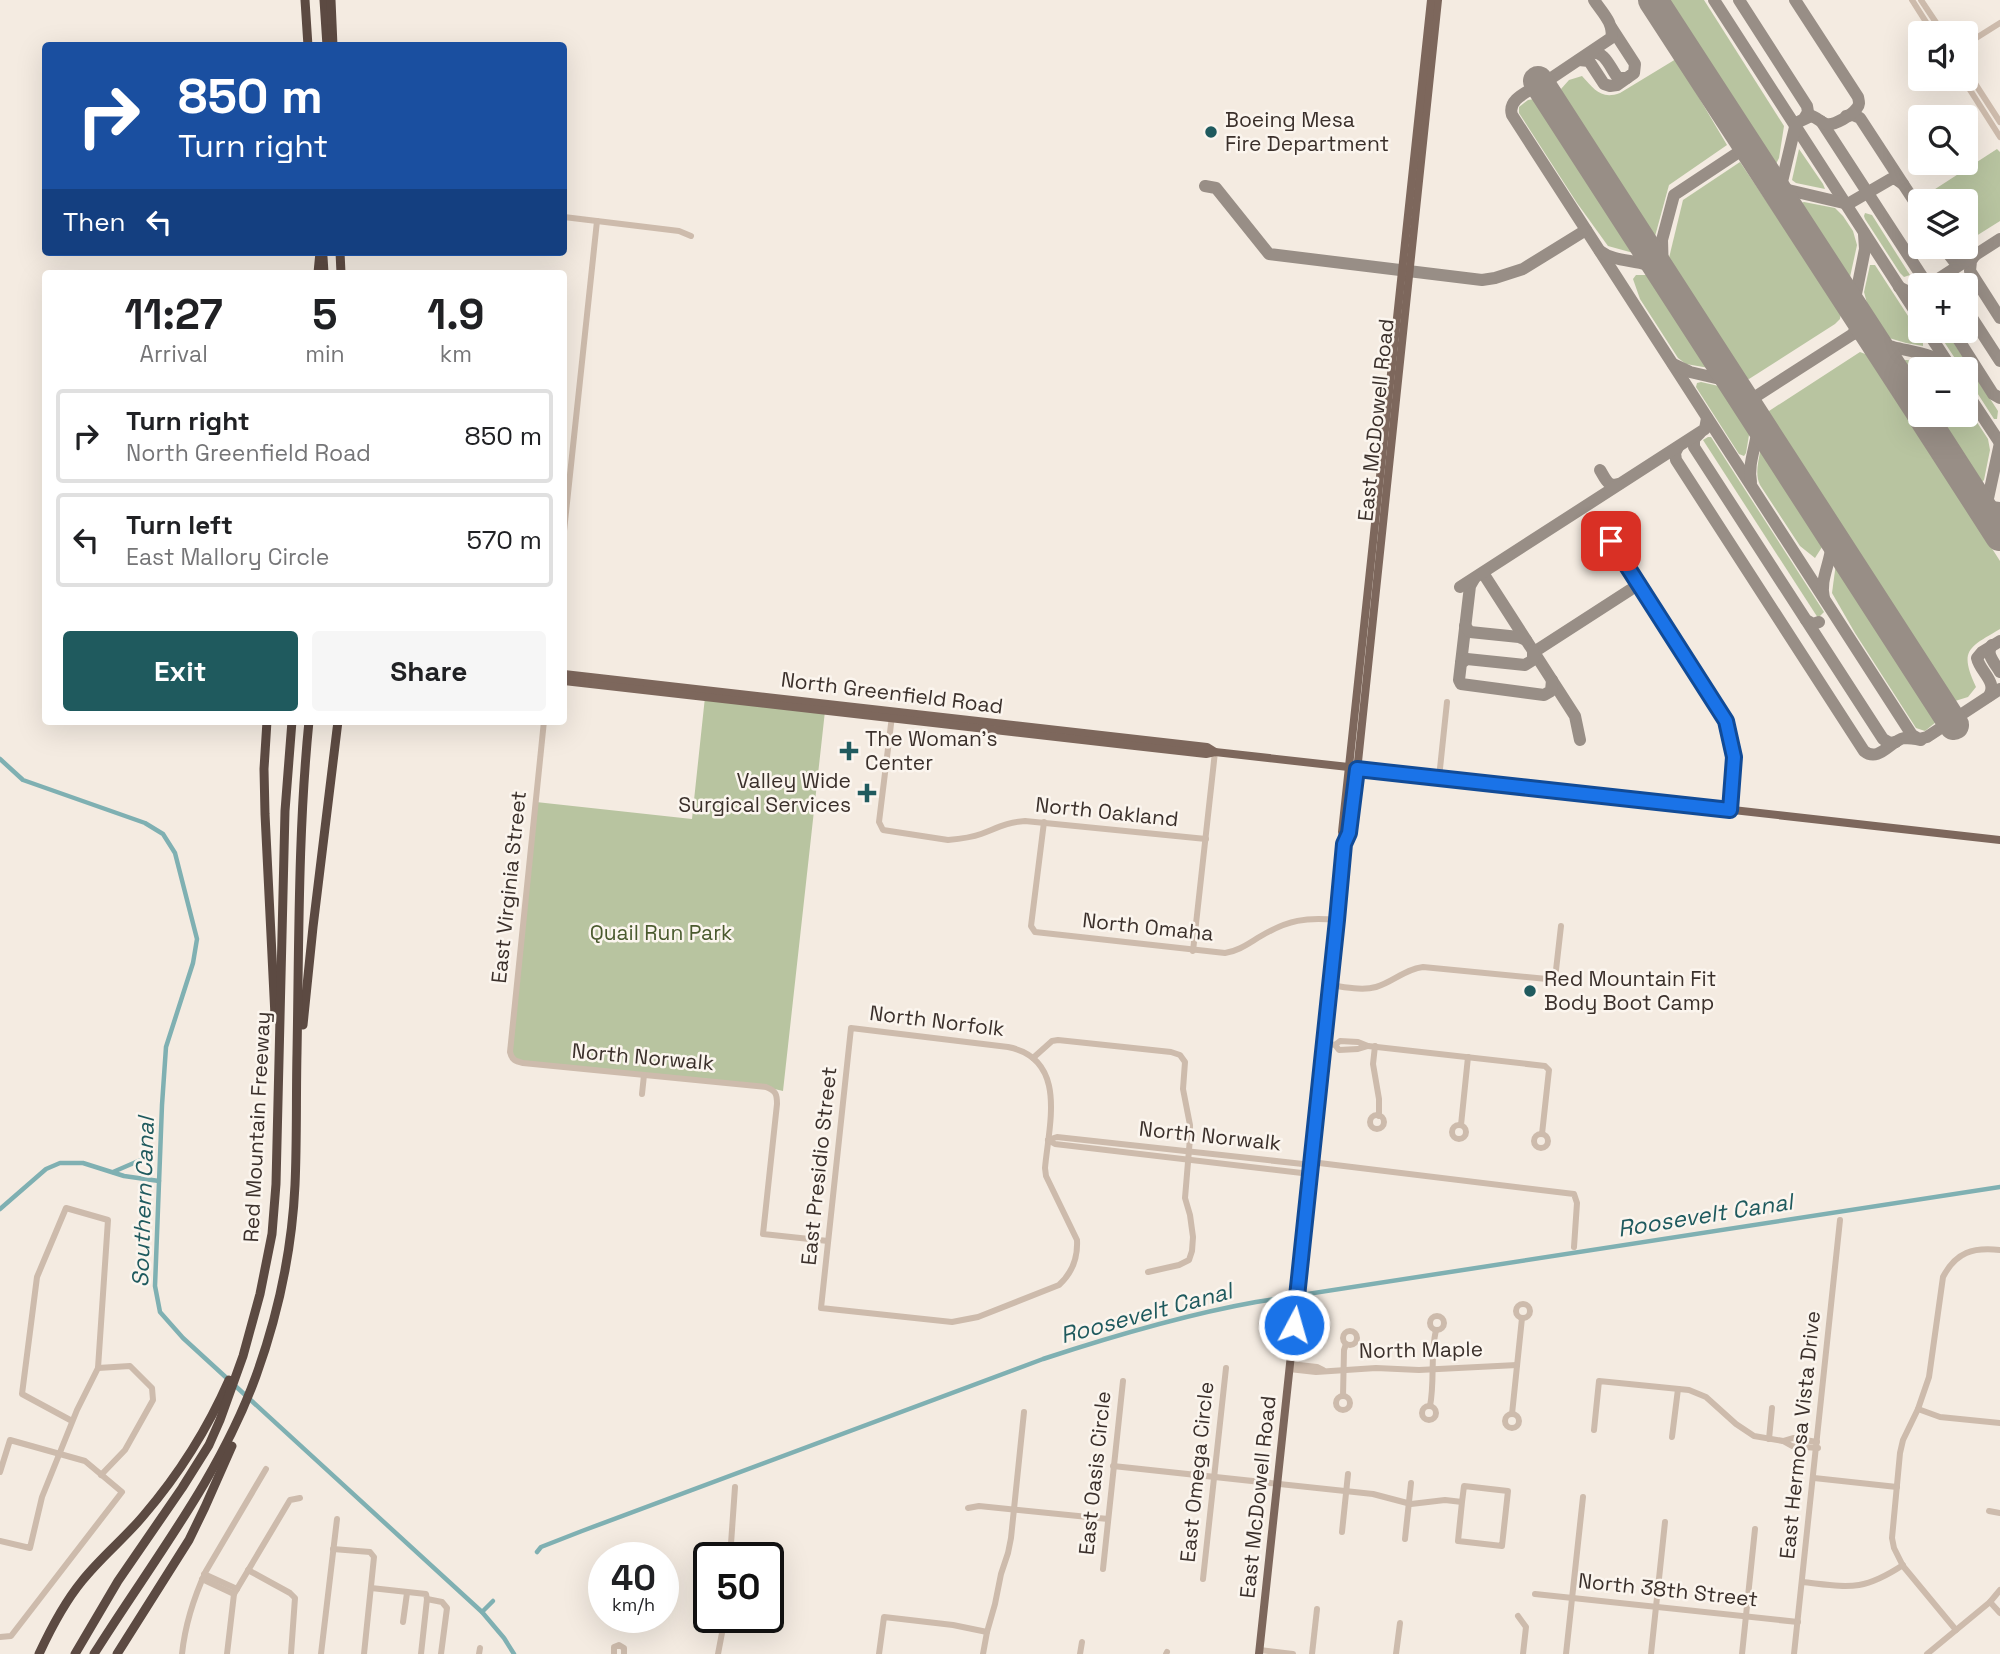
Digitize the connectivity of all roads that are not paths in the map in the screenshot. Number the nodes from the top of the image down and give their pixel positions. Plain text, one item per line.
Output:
1 (324, 0) edge
2 (331, 0) edge
3 (1431, 0) edge
4 (1438, 0) edge
5 (1912, 0) edge
6 (1921, 0) edge
7 (305, 1) edge
8 (1925, 21) edge
9 (1934, 21) edge
10 (2000, 23) edge
11 (1978, 37) edge
12 (308, 42) edge
13 (327, 42) edge
14 (333, 42) edge
15 (1978, 88) edge
16 (1971, 91) edge
17 (2000, 122) edge
18 (2000, 137) edge
19 (567, 217) edge
20 (597, 221) junction
21 (691, 236) dead end
22 (567, 503) edge
23 (1611, 541) dead end
24 (1374, 566) junction
25 (567, 674) edge
26 (567, 681) edge
27 (1447, 702) dead end
28 (892, 715) junction
29 (267, 725) edge
30 (292, 725) edge
31 (309, 725) edge
32 (338, 725) edge
33 (544, 725) edge
34 (1058, 731) junction
35 (1015, 733) junction
36 (1216, 752) junction
37 (1353, 768) junction
38 (1439, 778) junction
39 (1730, 810) junction
40 (1044, 822) junction
41 (1206, 839) junction
42 (2000, 840) edge
43 (1337, 920) junction
44 (1560, 926) dead end
45 (1193, 951) junction
46 (1330, 985) junction
47 (851, 1028) joint
48 (1324, 1043) junction
49 (1372, 1046) junction
50 (279, 1055) junction
51 (511, 1057) joint
52 (1468, 1057) junction
53 (1033, 1058) junction
54 (644, 1075) junction
55 (642, 1094) dead end
56 (1379, 1116) dead end
57 (1461, 1125) dead end
58 (1542, 1135) dead end
59 (296, 1138) junction
60 (1048, 1140) junction
61 (1189, 1156) junction
62 (1311, 1166) junction
63 (1840, 1220) dead end
64 (828, 1241) junction
65 (1574, 1247) dead end
66 (2000, 1250) edge
67 (1148, 1272) dead end
68 (1522, 1318) dead end
69 (1436, 1330) dead end
70 (1346, 1344) dead end
71 (1517, 1365) junction
72 (1290, 1366) junction
73 (98, 1368) junction
74 (1226, 1368) dead end
75 (1344, 1370) junction
76 (1432, 1370) junction
77 (1123, 1381) dead end
78 (1678, 1389) junction
79 (1343, 1396) dead end
80 (1430, 1406) dead end
81 (243, 1408) junction
82 (1772, 1408) dead end
83 (1918, 1409) junction
84 (1024, 1412) dead end
85 (1512, 1414) dead end
86 (216, 1418) junction
87 (72, 1421) junction
88 (2000, 1423) edge
89 (1594, 1430) dead end
90 (1672, 1437) dead end
91 (1759, 1438) junction
92 (1769, 1439) junction
93 (1817, 1445) junction
94 (1756, 1448) dead end
95 (60, 1454) junction
96 (1113, 1466) junction
97 (266, 1469) dead end
98 (0, 1472) edge
99 (1348, 1474) dead end
100 (101, 1475) junction
101 (1214, 1477) junction
102 (1814, 1478) junction
103 (1411, 1483) dead end
104 (1277, 1484) junction
105 (1897, 1487) junction
106 (735, 1488) dead end
107 (1346, 1491) junction
108 (1583, 1497) dead end
109 (300, 1498) dead end
110 (1462, 1502) junction
111 (1409, 1503) junction
112 (968, 1508) dead end
113 (1015, 1510) junction
114 (1989, 1511) dead end
115 (2000, 1513) edge
116 (337, 1519) dead end
117 (1108, 1519) junction
118 (1665, 1522) dead end
119 (1755, 1530) dead end
120 (1342, 1532) dead end
121 (1405, 1539) dead end
122 (0, 1541) edge
123 (731, 1542) edge
124 (333, 1549) junction
125 (1902, 1565) junction
126 (1102, 1569) dead end
127 (248, 1570) junction
128 (203, 1576) junction
129 (1203, 1579) dead end
130 (1802, 1582) junction
131 (371, 1588) junction
132 (2000, 1590) edge
133 (235, 1591) junction
134 (407, 1592) junction
135 (1535, 1594) dead end
136 (1572, 1598) junction
137 (427, 1599) junction
138 (1990, 1602) junction
139 (1656, 1607) junction
140 (1317, 1609) dead end
141 (2000, 1613) edge
142 (1518, 1616) dead end
143 (1746, 1616) junction
144 (403, 1622) dead end
145 (1798, 1622) junction
146 (1399, 1623) dead end
147 (1956, 1630) junction
148 (986, 1632) junction
149 (722, 1633) edge
150 (0, 1637) edge
151 (1082, 1643) dead end
152 (1260, 1652) edge
153 (39, 1654) edge
154 (75, 1654) edge
155 (94, 1654) edge
156 (117, 1654) edge
157 (182, 1654) edge
158 (227, 1654) edge
159 (291, 1654) edge
160 (321, 1654) edge
161 (364, 1654) edge
162 (421, 1654) edge
163 (441, 1654) edge
164 (614, 1654) edge
165 (624, 1654) edge
166 (718, 1654) edge
167 (879, 1654) edge
168 (983, 1654) edge
169 (1080, 1654) edge
170 (1293, 1654) edge
171 (1312, 1654) edge
172 (1396, 1654) edge
173 (1523, 1654) edge
174 (1566, 1654) edge
175 (1651, 1654) edge
176 (1742, 1654) edge
177 (1794, 1654) edge
178 (1927, 1654) edge

1 - 13 highway
2 - 14 highway
3 - 24 main road, East McDowell Road
4 - 24 main road, East McDowell Road
5 - 8 street
6 - 9 street
7 - 12 highway
10 - 11 street
15 - 17 street
16 - 18 street
19 - 20 street
20 - 21 street
20 - 22 street
23 - 39 street
24 - 37 main road, East McDowell Road
25 - 28 main road, North Greenfield Road
26 - 28 main road, North Greenfield Road
27 - 38 street
28 - 34 main road, North Greenfield Road
28 - 35 main road, North Greenfield Road
28 - 40 street, North Oakland
29 - 50 highway
30 - 50 highway, Red Mountain Freeway
31 - 59 highway, Red Mountain Freeway
32 - 59 highway
33 - 51 street, East Virginia Street
34 - 35 main road
34 - 36 main road, North Greenfield Road
35 - 36 main road, North Greenfield Road
36 - 37 main road, North Greenfield Road
36 - 41 street
37 - 38 main road, North Greenfield Road
37 - 43 main road, East McDowell Road
38 - 39 main road, North Greenfield Road
39 - 42 main road, North Greenfield Road
40 - 41 street, North Oakland
40 - 45 street, North Omaha
41 - 45 street
43 - 45 street, North Omaha
43 - 46 main road, East McDowell Road
44 - 46 street
46 - 48 main road, East McDowell Road
47 - 53 street, North Norfolk
47 - 64 street, East Presidio Street
48 - 49 street
48 - 62 main road, East McDowell Road
49 - 52 street
49 - 56 street
50 - 86 highway, Red Mountain Freeway
51 - 54 street, North Norwalk
52 - 57 street
52 - 58 street
53 - 60 street
53 - 61 street
54 - 55 street
54 - 64 street, North Norwalk
59 - 81 highway, Red Mountain Freeway
60 - 61 street, North Norwalk
60 - 64 street, East Presidio Street
61 - 62 street, North Norwalk
61 - 67 street
62 - 65 street, North Norwalk
62 - 72 main road, East McDowell Road
63 - 93 street, East Hermosa Vista Drive
66 - 83 street
68 - 71 street
69 - 76 street
70 - 75 street
71 - 76 street, North Maple
71 - 85 street
72 - 75 street, North Maple
72 - 104 main road, East McDowell Road
73 - 87 street
73 - 87 street
73 - 100 street
74 - 101 street, East Omega Circle
75 - 76 street, North Maple
75 - 79 street
76 - 80 street
77 - 96 street, East Oasis Circle
78 - 89 street
78 - 90 street
78 - 91 street
81 - 155 highway, Red Mountain Freeway
81 - 156 highway
82 - 92 street
83 - 88 street
83 - 105 street
84 - 113 street
86 - 153 highway
86 - 154 highway, Red Mountain Freeway
87 - 95 street
91 - 92 street
91 - 94 street
92 - 93 street
93 - 102 street, East Hermosa Vista Drive
95 - 98 street
95 - 100 street
95 - 122 street
96 - 101 street
96 - 117 street, East Oasis Circle
97 - 128 street
99 - 107 street
100 - 150 street
101 - 104 street
101 - 129 street, East Omega Circle
102 - 105 street
102 - 130 street, East Hermosa Vista Drive
103 - 111 street
104 - 107 street
104 - 152 main road, East McDowell Road
105 - 125 street
106 - 123 street
107 - 111 street
107 - 120 street
108 - 136 street
109 - 127 street
110 - 110 street
110 - 111 street
111 - 121 street
112 - 113 street
113 - 117 street
113 - 148 street
114 - 115 street
116 - 124 street
117 - 126 street, East Oasis Circle
118 - 139 street
119 - 143 street
124 - 131 street
124 - 160 street
125 - 130 street
125 - 147 street
127 - 133 street
127 - 159 street
128 - 133 street
128 - 157 street
130 - 145 street, East Hermosa Vista Drive
131 - 134 street
131 - 161 street
132 - 138 street
133 - 158 street
134 - 137 street
134 - 144 street
135 - 136 street, North 38th Street
136 - 139 street, North 38th Street
136 - 174 street
137 - 162 street
137 - 163 street
138 - 141 street
138 - 147 street
139 - 143 street, North 38th Street
139 - 175 street
140 - 171 street
142 - 173 street
143 - 145 street, North 38th Street
143 - 176 street
145 - 177 street, East Hermosa Vista Drive
146 - 172 street
147 - 178 street
148 - 167 street
148 - 168 street
149 - 166 street
151 - 169 street
152 - 170 street
164 - 165 street

